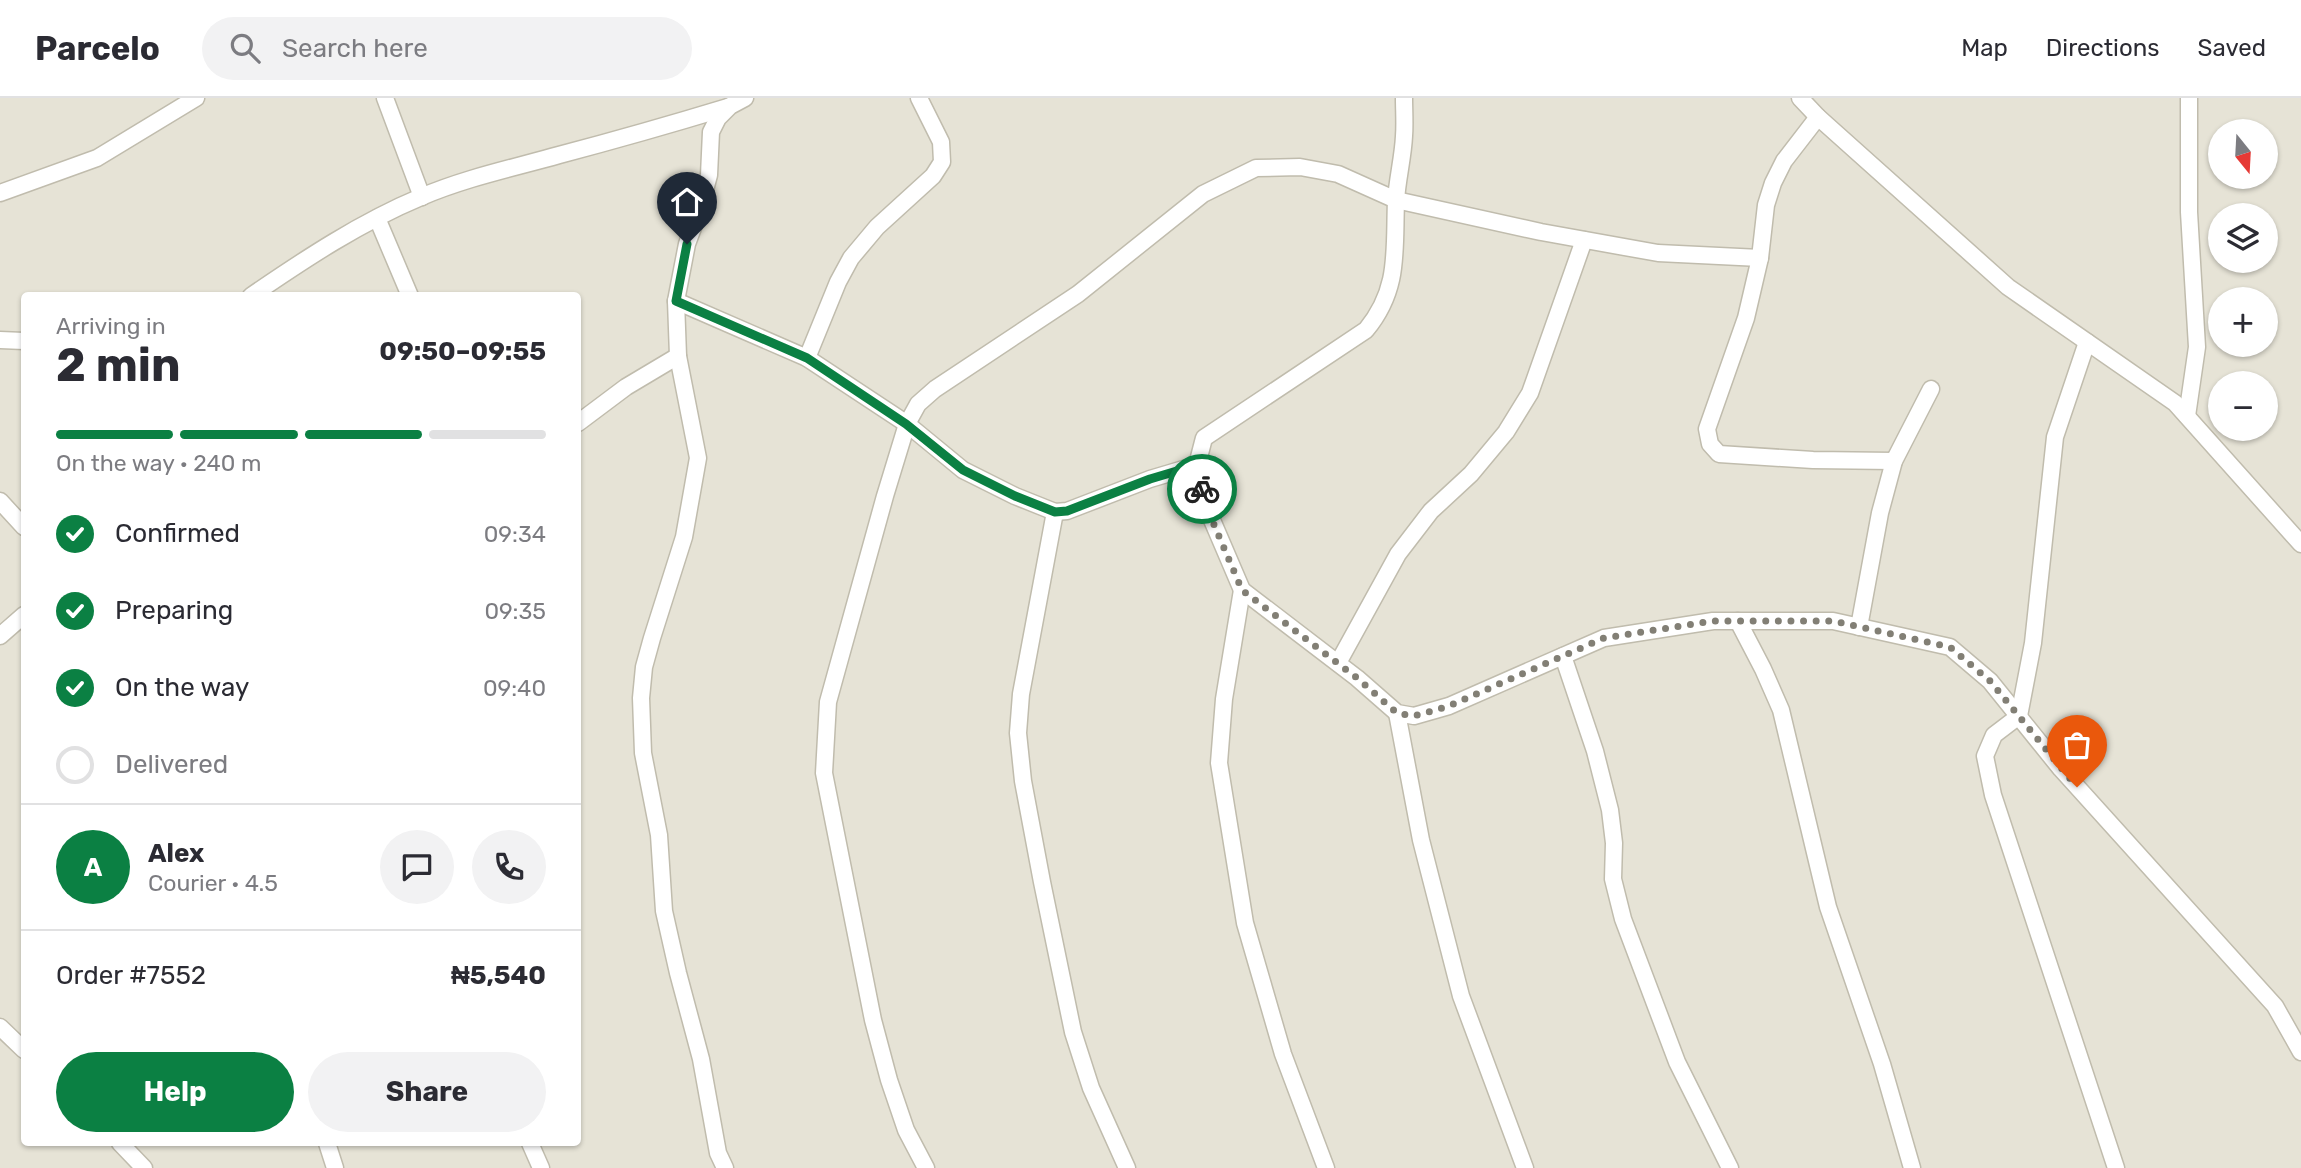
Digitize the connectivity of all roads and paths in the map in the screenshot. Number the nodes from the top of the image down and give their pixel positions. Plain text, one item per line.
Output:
1 (196, 98) edge
2 (385, 98) edge
3 (919, 98) edge
4 (1404, 98) edge
5 (1800, 98) edge
6 (2189, 98) edge
7 (737, 102) edge
8 (1818, 117) junction
9 (0, 193) edge
10 (422, 197) junction
11 (1396, 200) junction
12 (377, 218) junction
13 (1584, 240) junction
14 (1760, 258) junction
15 (257, 292) edge
16 (408, 292) edge
17 (676, 301) junction
18 (0, 340) edge
19 (21, 341) edge
20 (2087, 342) junction
21 (678, 356) junction
22 (807, 358) junction
23 (1931, 389) dead end
24 (2187, 416) junction
25 (581, 422) edge
26 (906, 424) junction
27 (1894, 461) junction
28 (1197, 465) junction
29 (0, 501) edge
30 (1055, 512) junction
31 (21, 524) edge
32 (2301, 544) edge
33 (1242, 590) junction
34 (21, 618) edge
35 (1738, 621) junction
36 (1859, 626) junction
37 (0, 636) edge
38 (1563, 656) junction
39 (1338, 663) junction
40 (1397, 713) junction
41 (2020, 716) junction
42 (0, 1027) edge
43 (21, 1047) edge
44 (2301, 1052) edge
45 (123, 1146) edge
46 (328, 1146) edge
47 (531, 1146) edge
48 (143, 1167) edge
49 (335, 1168) edge
50 (541, 1168) edge
51 (725, 1168) edge
52 (926, 1168) edge
53 (1127, 1168) edge
54 (1326, 1168) edge
55 (1525, 1168) edge
56 (1730, 1168) edge
57 (1912, 1168) edge
58 (2116, 1168) edge

1 - 9 street
2 - 10 street
3 - 22 street
4 - 11 street
5 - 8 street
6 - 24 street
7 - 10 street
7 - 17 street
8 - 14 street
8 - 20 street
10 - 12 street
11 - 13 street
11 - 26 street
11 - 28 street
12 - 15 street
12 - 16 street
13 - 14 street
13 - 39 street
14 - 27 street
17 - 21 street
17 - 22 street
18 - 19 street
20 - 24 street
20 - 41 street
21 - 25 street
21 - 51 street
22 - 26 street
23 - 27 street
24 - 32 street
26 - 30 street
26 - 52 street
27 - 36 street
28 - 30 street
28 - 33 street
29 - 31 street
30 - 53 street
33 - 39 street
33 - 54 street
34 - 37 street
35 - 36 street
35 - 38 street
35 - 57 street
36 - 41 street
38 - 40 street
38 - 56 street
39 - 40 street
40 - 55 street
41 - 44 street
41 - 58 street
42 - 43 street
45 - 48 street
46 - 49 street
47 - 50 street

